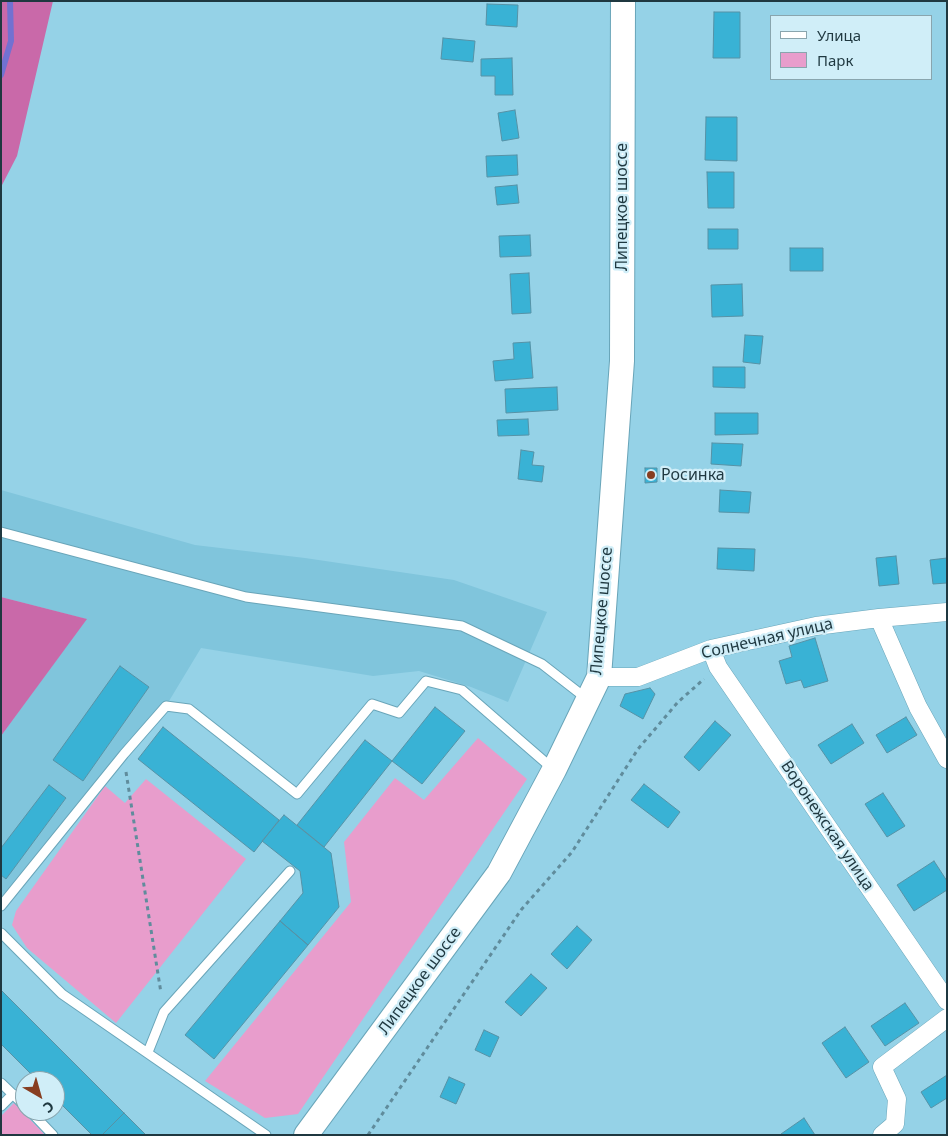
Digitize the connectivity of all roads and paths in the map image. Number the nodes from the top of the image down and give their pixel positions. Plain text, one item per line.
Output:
1 (623, 1) edge
2 (1, 532) edge
3 (947, 612) edge
4 (879, 618) junction
5 (712, 649) junction
6 (718, 668) junction
7 (599, 677) junction
8 (587, 699) junction
9 (124, 754) junction
10 (947, 759) edge
11 (554, 770) junction
12 (290, 871) dead end
13 (1, 906) edge
14 (1, 934) edge
15 (947, 1002) edge
16 (164, 1012) junction
17 (947, 1018) edge
18 (148, 1052) junction
19 (1, 1083) edge
20 (13, 1094) joint
21 (1, 1106) edge
22 (40, 1121) edge
23 (53, 1135) edge
24 (266, 1135) edge
25 (306, 1135) edge
26 (368, 1135) edge
27 (882, 1135) edge

1 - 7 main road, Липецкое шоссе
2 - 8 lane
3 - 4 street, Солнечная улица
4 - 5 street, Солнечная улица
4 - 10 street
5 - 6 street, Воронежская улица
5 - 7 street, Солнечная улица
6 - 15 street, Воронежская улица
6 - 26 path
7 - 8 main road, Липецкое шоссе
8 - 11 main road, Липецкое шоссе
9 - 11 lane
9 - 13 lane
9 - 16 path
11 - 25 main road, Липецкое шоссе
12 - 16 lane
14 - 18 lane
16 - 18 lane
17 - 27 street
18 - 24 lane
19 - 20 lane
20 - 21 lane
22 - 23 lane

